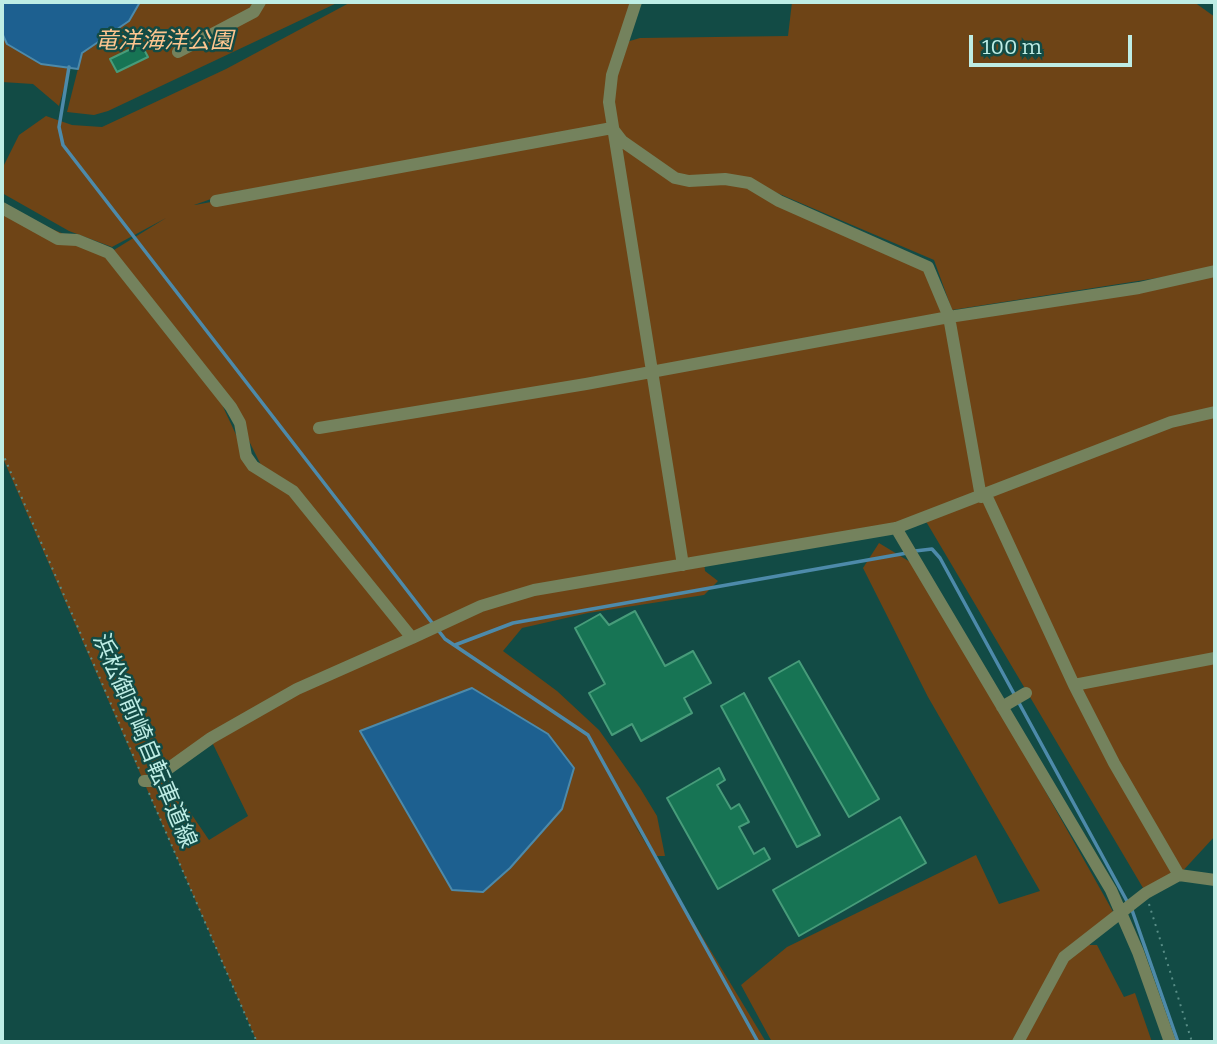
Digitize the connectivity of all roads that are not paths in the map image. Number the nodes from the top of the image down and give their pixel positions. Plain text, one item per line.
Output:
1 (260, 2) edge
2 (636, 2) edge
3 (178, 52) dead end
4 (612, 128) junction
5 (216, 201) dead end
6 (2, 208) edge
7 (1215, 271) edge
8 (949, 317) junction
9 (652, 372) junction
10 (1215, 412) edge
11 (319, 428) dead end
12 (983, 496) junction
13 (896, 528) junction
14 (683, 565) junction
15 (412, 638) junction
16 (1215, 658) edge
17 (1074, 685) junction
18 (1026, 694) dead end
19 (1002, 707) junction
20 (144, 781) road end
21 (1179, 875) junction
22 (1215, 880) edge
23 (1121, 914) junction
24 (1018, 1042) edge
25 (1170, 1042) edge

1 - 3 street
2 - 4 street
4 - 5 street
4 - 8 street
4 - 9 street
6 - 15 street
7 - 8 street
8 - 9 street
8 - 12 street
9 - 11 street
9 - 14 street
10 - 12 street
12 - 13 street
12 - 17 street
13 - 14 street
13 - 19 street
14 - 15 street
15 - 20 street
16 - 17 street
17 - 21 street
18 - 19 street
19 - 23 street
21 - 22 street
21 - 23 street
23 - 24 street
23 - 25 street

